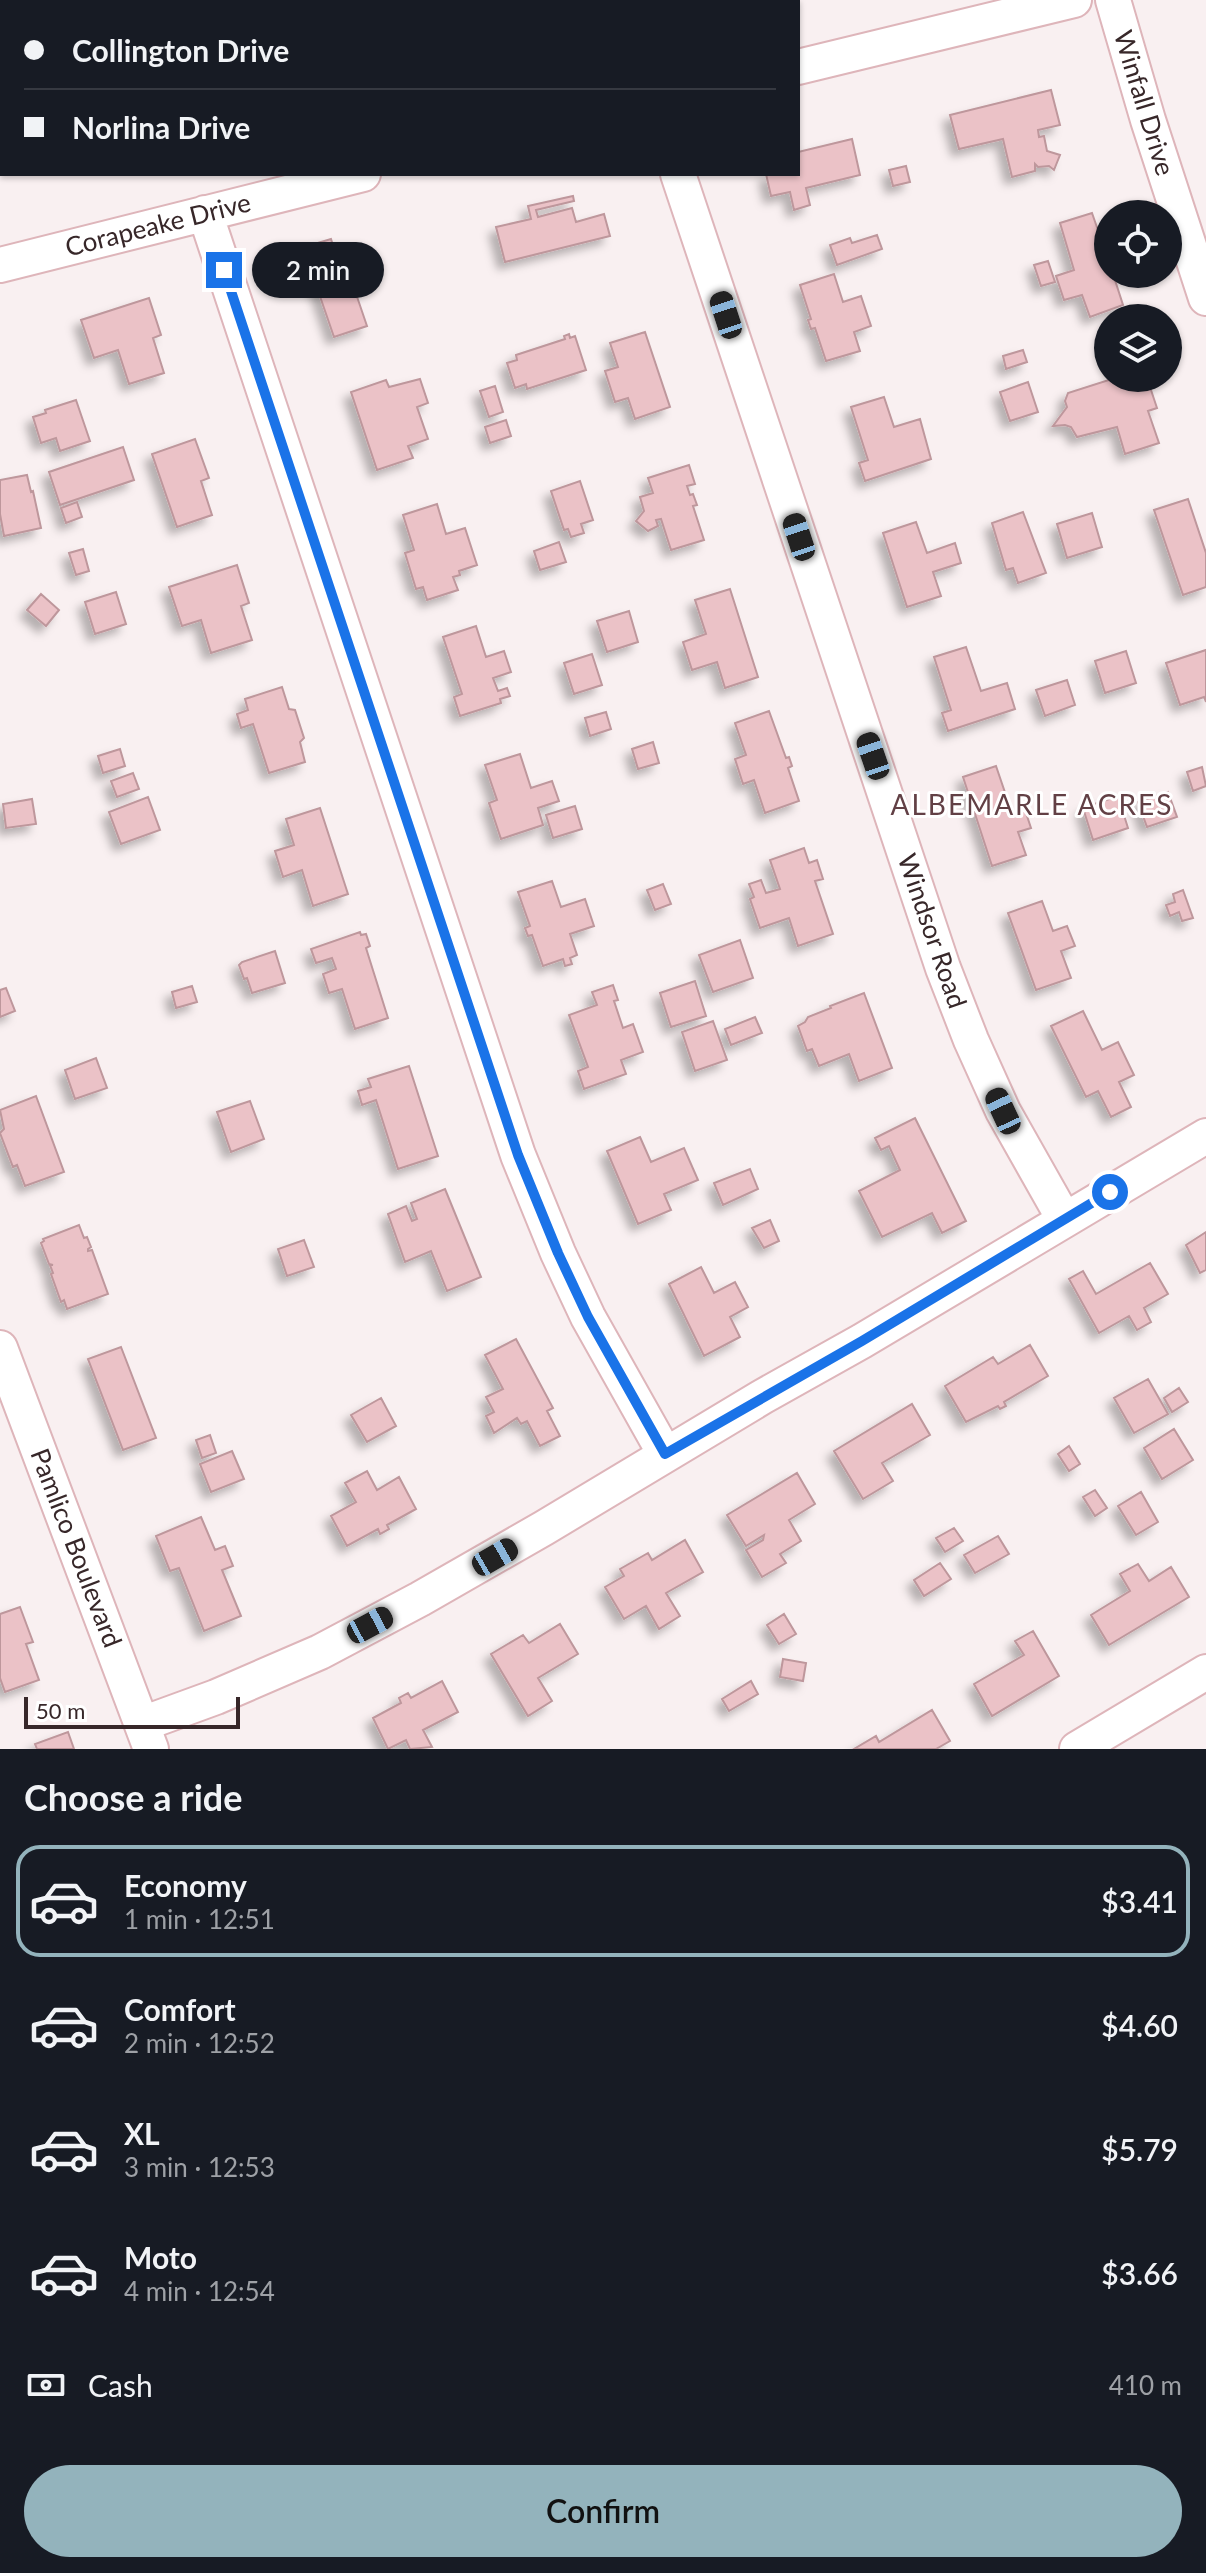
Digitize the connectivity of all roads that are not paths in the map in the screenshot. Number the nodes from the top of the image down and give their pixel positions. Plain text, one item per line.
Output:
1 (1074, 0) edge
2 (1113, 0) edge
3 (800, 67) edge
4 (355, 176) edge
5 (679, 176) edge
6 (205, 213) junction
7 (0, 265) edge
8 (1206, 298) edge
9 (1206, 1136) edge
10 (1064, 1219) junction
11 (0, 1348) edge
12 (665, 1454) junction
13 (1206, 1672) edge
14 (146, 1736) edge
15 (1077, 1749) edge

1 - 3 street
2 - 8 street, Winfall Drive
4 - 6 street, Corapeake Drive
5 - 10 street, Windsor Road
6 - 7 street, Corapeake Drive
6 - 12 street
9 - 10 street
10 - 12 street
11 - 14 street, Pamlico Boulevard
12 - 14 street
13 - 15 street

